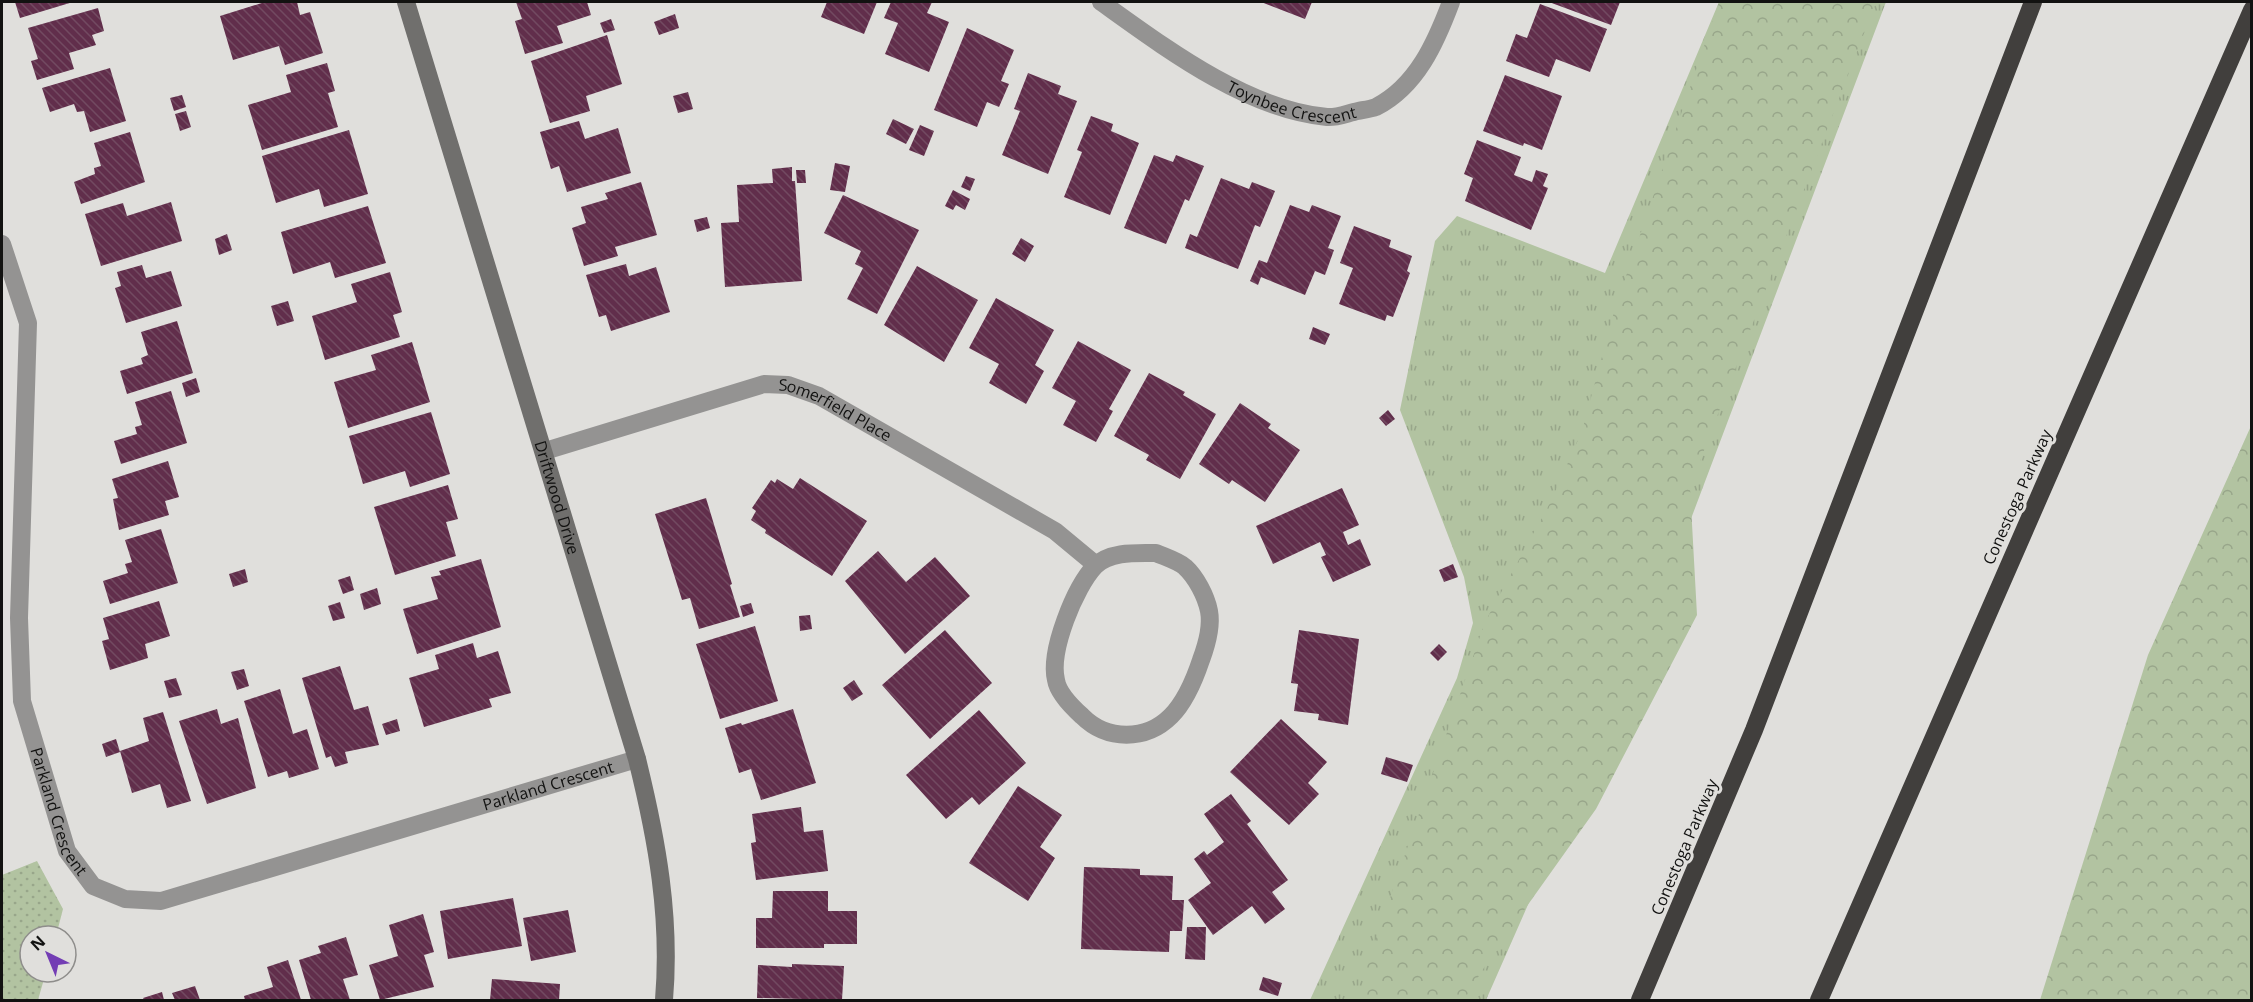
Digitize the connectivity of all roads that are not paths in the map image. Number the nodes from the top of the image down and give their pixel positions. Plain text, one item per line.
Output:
1 (406, 2) edge
2 (1101, 2) edge
3 (1451, 2) edge
4 (2033, 2) edge
5 (2252, 9) edge
6 (2, 244) edge
7 (545, 451) junction
8 (1096, 565) junction
9 (637, 759) junction
10 (664, 1000) edge
11 (1640, 1000) edge
12 (1819, 1000) edge

1 - 7 street, Driftwood Drive
2 - 3 street, Toynbee Crescent
4 - 11 highway, Conestoga Parkway
5 - 12 highway, Conestoga Parkway
6 - 9 street, Parkland Crescent
7 - 8 street, Somerfield Place
7 - 9 street, Driftwood Drive
8 - 8 street
9 - 10 street, Driftwood Drive

